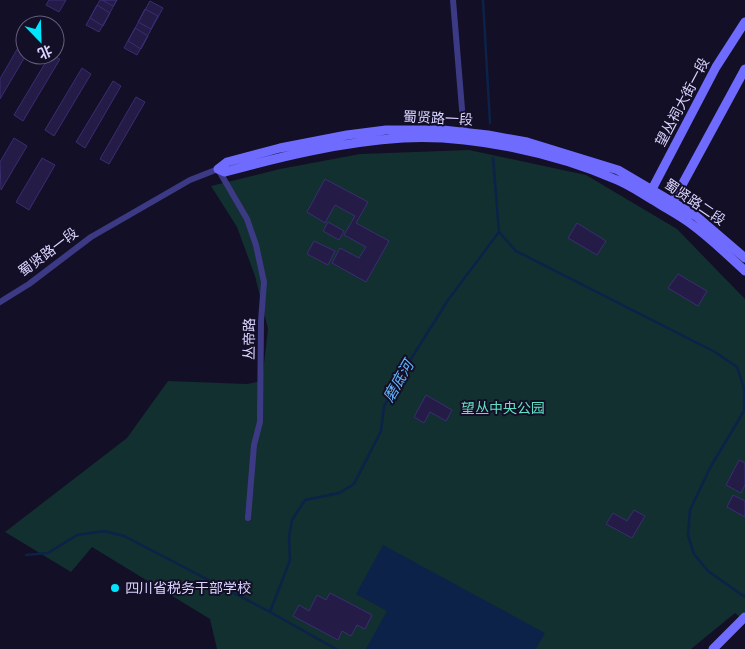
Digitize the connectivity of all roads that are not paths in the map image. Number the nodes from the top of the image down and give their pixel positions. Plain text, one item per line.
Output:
1 (453, 0) edge
2 (745, 22) edge
3 (745, 69) edge
4 (464, 132) junction
5 (218, 169) junction
6 (649, 194) junction
7 (671, 206) junction
8 (745, 258) edge
9 (745, 271) edge
10 (0, 302) edge
11 (248, 518) dead end
12 (745, 616) edge
13 (713, 649) edge

1 - 4 street
2 - 6 street, 望丛祠大街一段
3 - 7 street
4 - 5 street, 蜀贤路一段
4 - 6 street, 蜀贤路一段
5 - 6 street, 蜀贤路一段
5 - 10 street, 蜀贤路一段
5 - 11 street, 丛帝路
6 - 7 street, 蜀贤路二段
7 - 8 street, 蜀贤路二段
7 - 9 street, 蜀贤路二段
12 - 13 street

